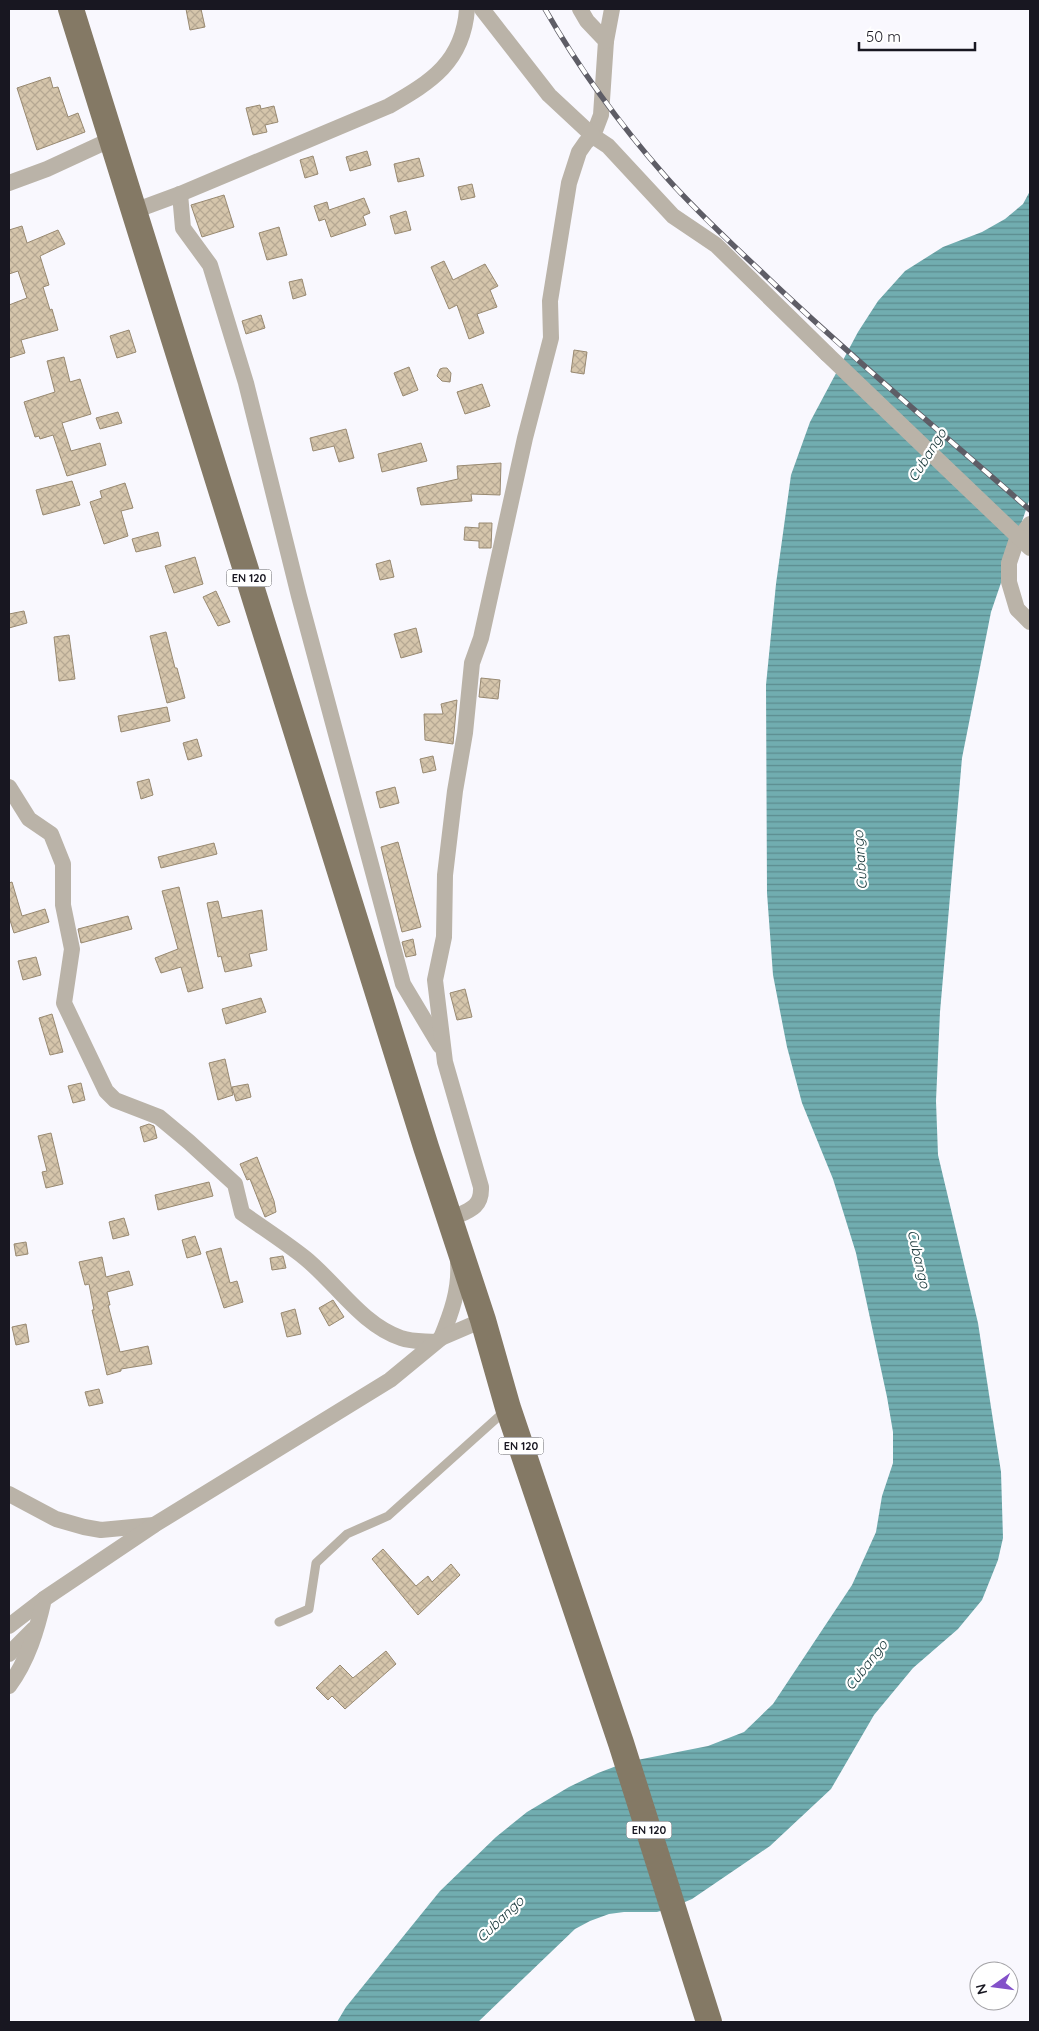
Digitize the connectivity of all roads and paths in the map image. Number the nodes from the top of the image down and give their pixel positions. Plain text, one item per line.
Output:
1 (71, 9) edge
2 (467, 9) edge
3 (482, 9) edge
4 (580, 9) edge
5 (612, 9) edge
6 (606, 41) junction
7 (593, 136) junction
8 (112, 138) junction
9 (9, 183) edge
10 (180, 194) junction
11 (134, 210) junction
12 (1030, 524) edge
13 (1030, 548) edge
14 (1030, 622) edge
15 (9, 787) edge
16 (443, 1050) junction
17 (453, 1229) junction
18 (483, 1320) junction
19 (438, 1340) junction
20 (508, 1408) junction
21 (9, 1494) edge
22 (154, 1525) junction
23 (44, 1599) junction
24 (279, 1622) dead end
25 (38, 1625) junction
26 (9, 1626) edge
27 (9, 1654) edge
28 (9, 1686) edge
29 (709, 2022) edge

1 - 8 main road, EN 120
2 - 10 street
3 - 7 street
4 - 6 street
5 - 6 street
6 - 7 street
7 - 13 street, bridge
7 - 16 street
8 - 9 street
8 - 11 main road, EN 120
10 - 11 street
10 - 16 street
11 - 17 main road, EN 120
12 - 14 street
15 - 19 street
16 - 17 street
17 - 18 main road, EN 120
17 - 19 street
18 - 19 street
18 - 20 main road, EN 120
19 - 22 street
20 - 24 lane
20 - 29 main road, EN 120
21 - 22 street
22 - 23 street
23 - 25 street
23 - 26 street
25 - 27 street
25 - 28 street

